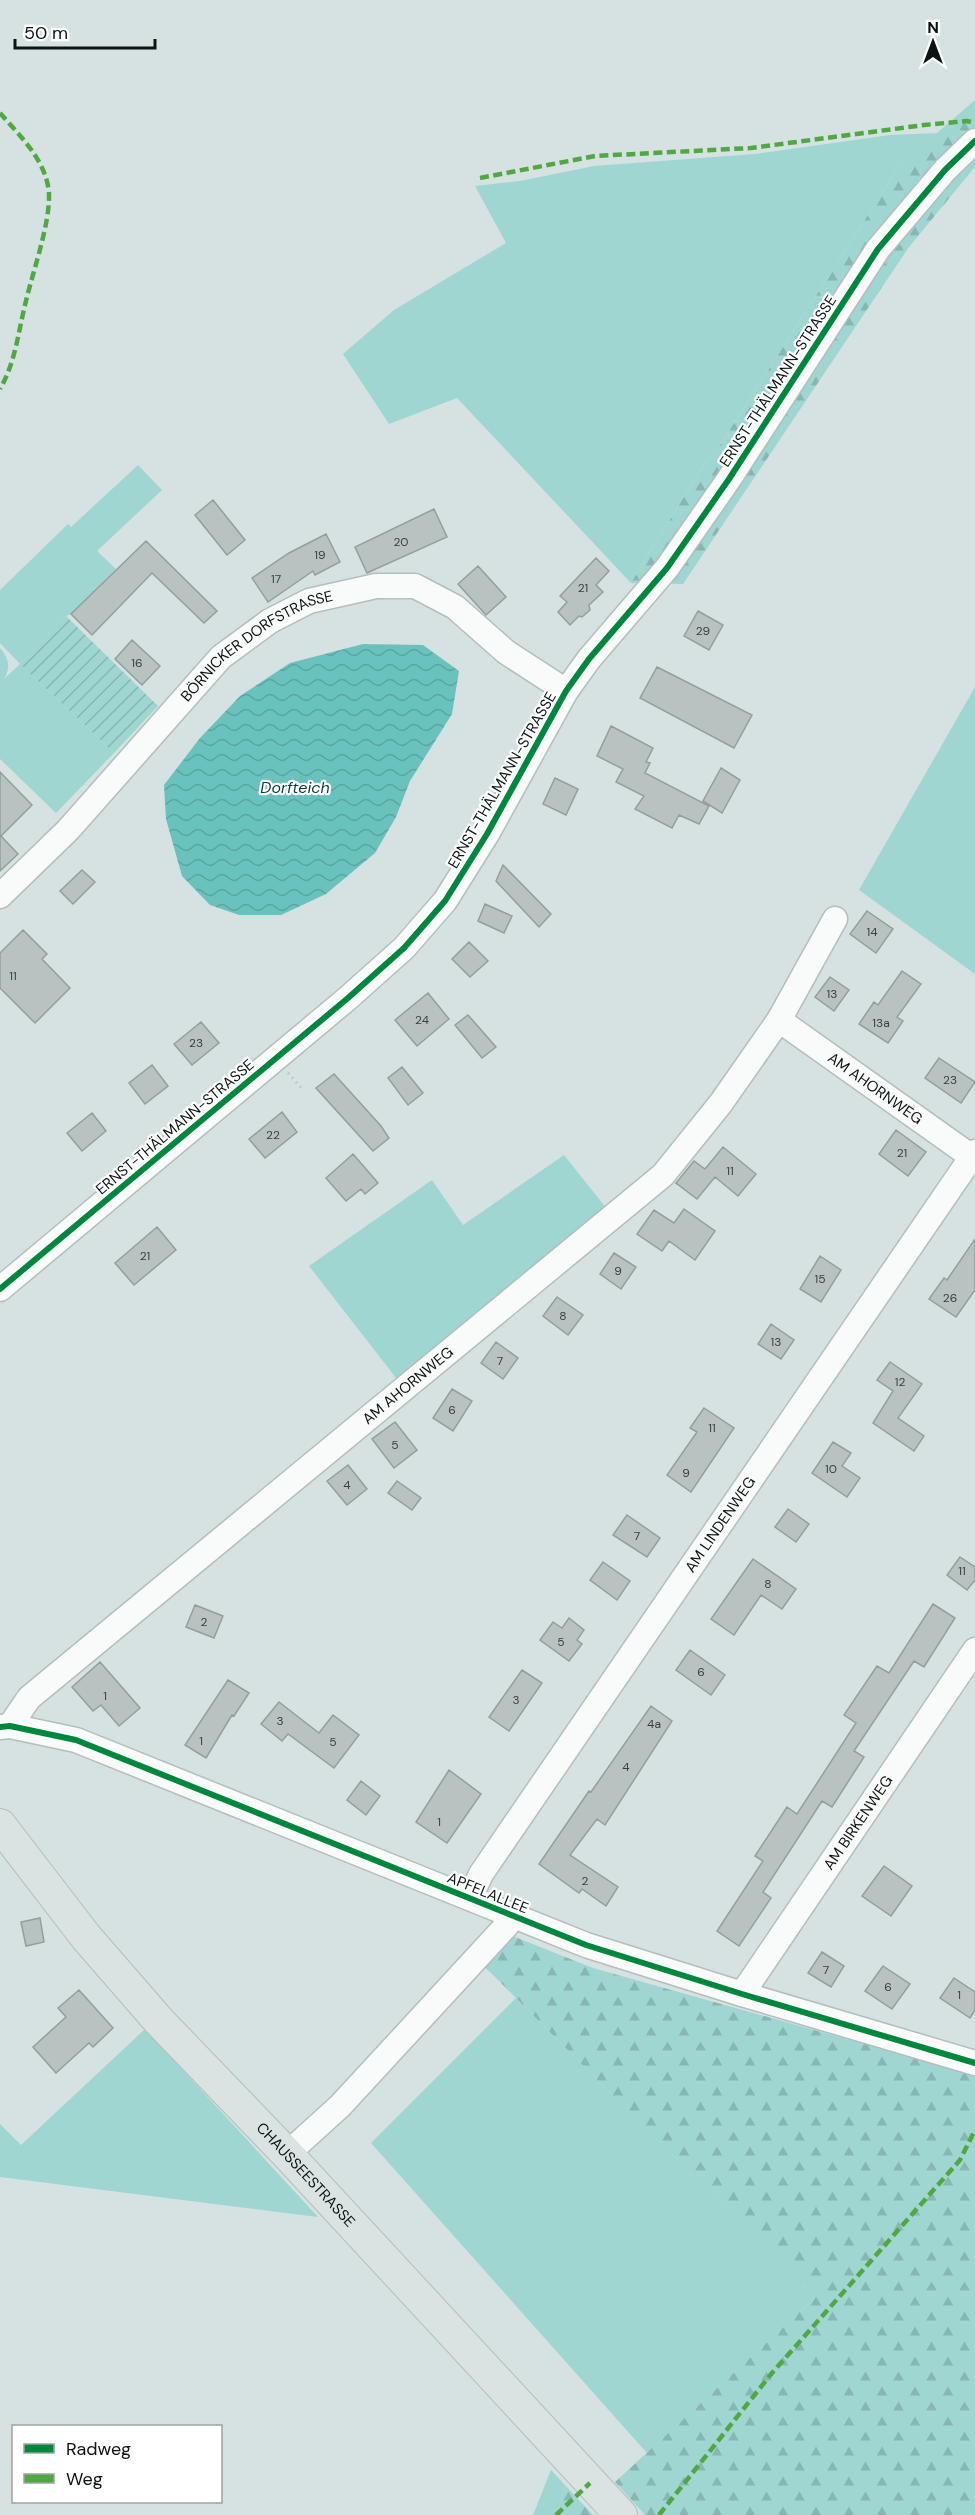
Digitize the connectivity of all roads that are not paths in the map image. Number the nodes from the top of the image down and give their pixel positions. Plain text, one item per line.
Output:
1 (975, 141) edge
2 (566, 692) junction
3 (0, 896) edge
4 (835, 919) dead end
5 (779, 1020) junction
6 (973, 1155) edge
7 (0, 1289) edge
8 (975, 1650) edge
9 (5, 1726) edge
10 (0, 1825) edge
11 (470, 1898) junction
12 (511, 1915) junction
13 (742, 1995) junction
14 (975, 2063) edge
15 (287, 2154) junction
16 (621, 2515) edge

1 - 2 street, ERNST-THÄLMANN-STRASSE
2 - 3 street, BÖRNICKER DORFSTRASSE
2 - 7 street, ERNST-THÄLMANN-STRASSE
4 - 5 street, AM AHORNWEG
5 - 6 street, AM AHORNWEG
5 - 9 street, AM AHORNWEG
6 - 11 street, AM LINDENWEG
8 - 13 street, AM BIRKENWEG
9 - 11 street, APFELALLEE
10 - 15 main road, CHAUSSEESTRASSE
11 - 12 street, APFELALLEE
12 - 13 street, APFELALLEE
12 - 15 street
13 - 14 street, APFELALLEE
15 - 16 main road, CHAUSSEESTRASSE

